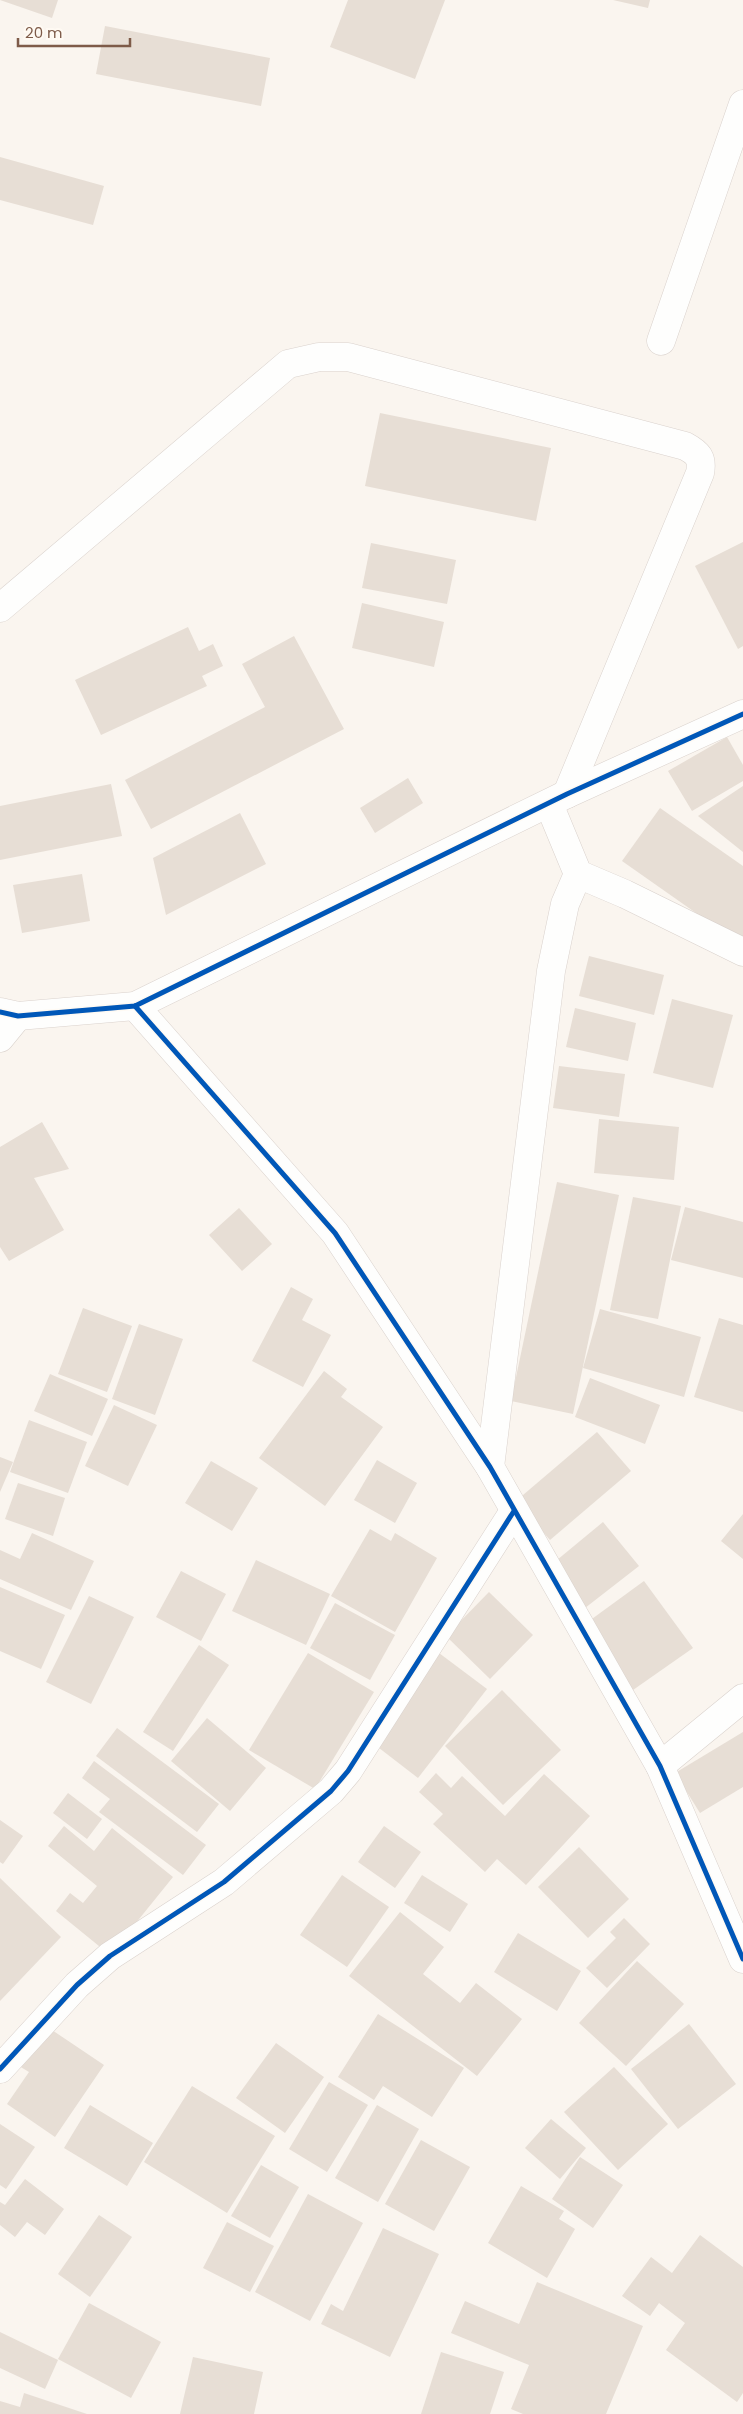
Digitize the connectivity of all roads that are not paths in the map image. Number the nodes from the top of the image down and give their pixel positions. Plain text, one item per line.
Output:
1 (743, 104) edge
2 (661, 341) dead end
3 (0, 608) edge
4 (743, 714) edge
5 (558, 799) junction
6 (578, 874) junction
7 (743, 952) edge
8 (135, 1006) junction
9 (9, 1014) edge
10 (0, 1038) edge
11 (490, 1467) junction
12 (514, 1511) junction
13 (743, 1698) edge
14 (660, 1766) junction
15 (743, 1959) edge
16 (0, 2069) edge

1 - 2 street
3 - 5 street
4 - 5 street
5 - 6 street
5 - 8 street
6 - 7 street
6 - 11 street
8 - 9 street
8 - 11 street
9 - 10 street
11 - 12 street
12 - 14 street
12 - 16 street
13 - 14 street
14 - 15 street

